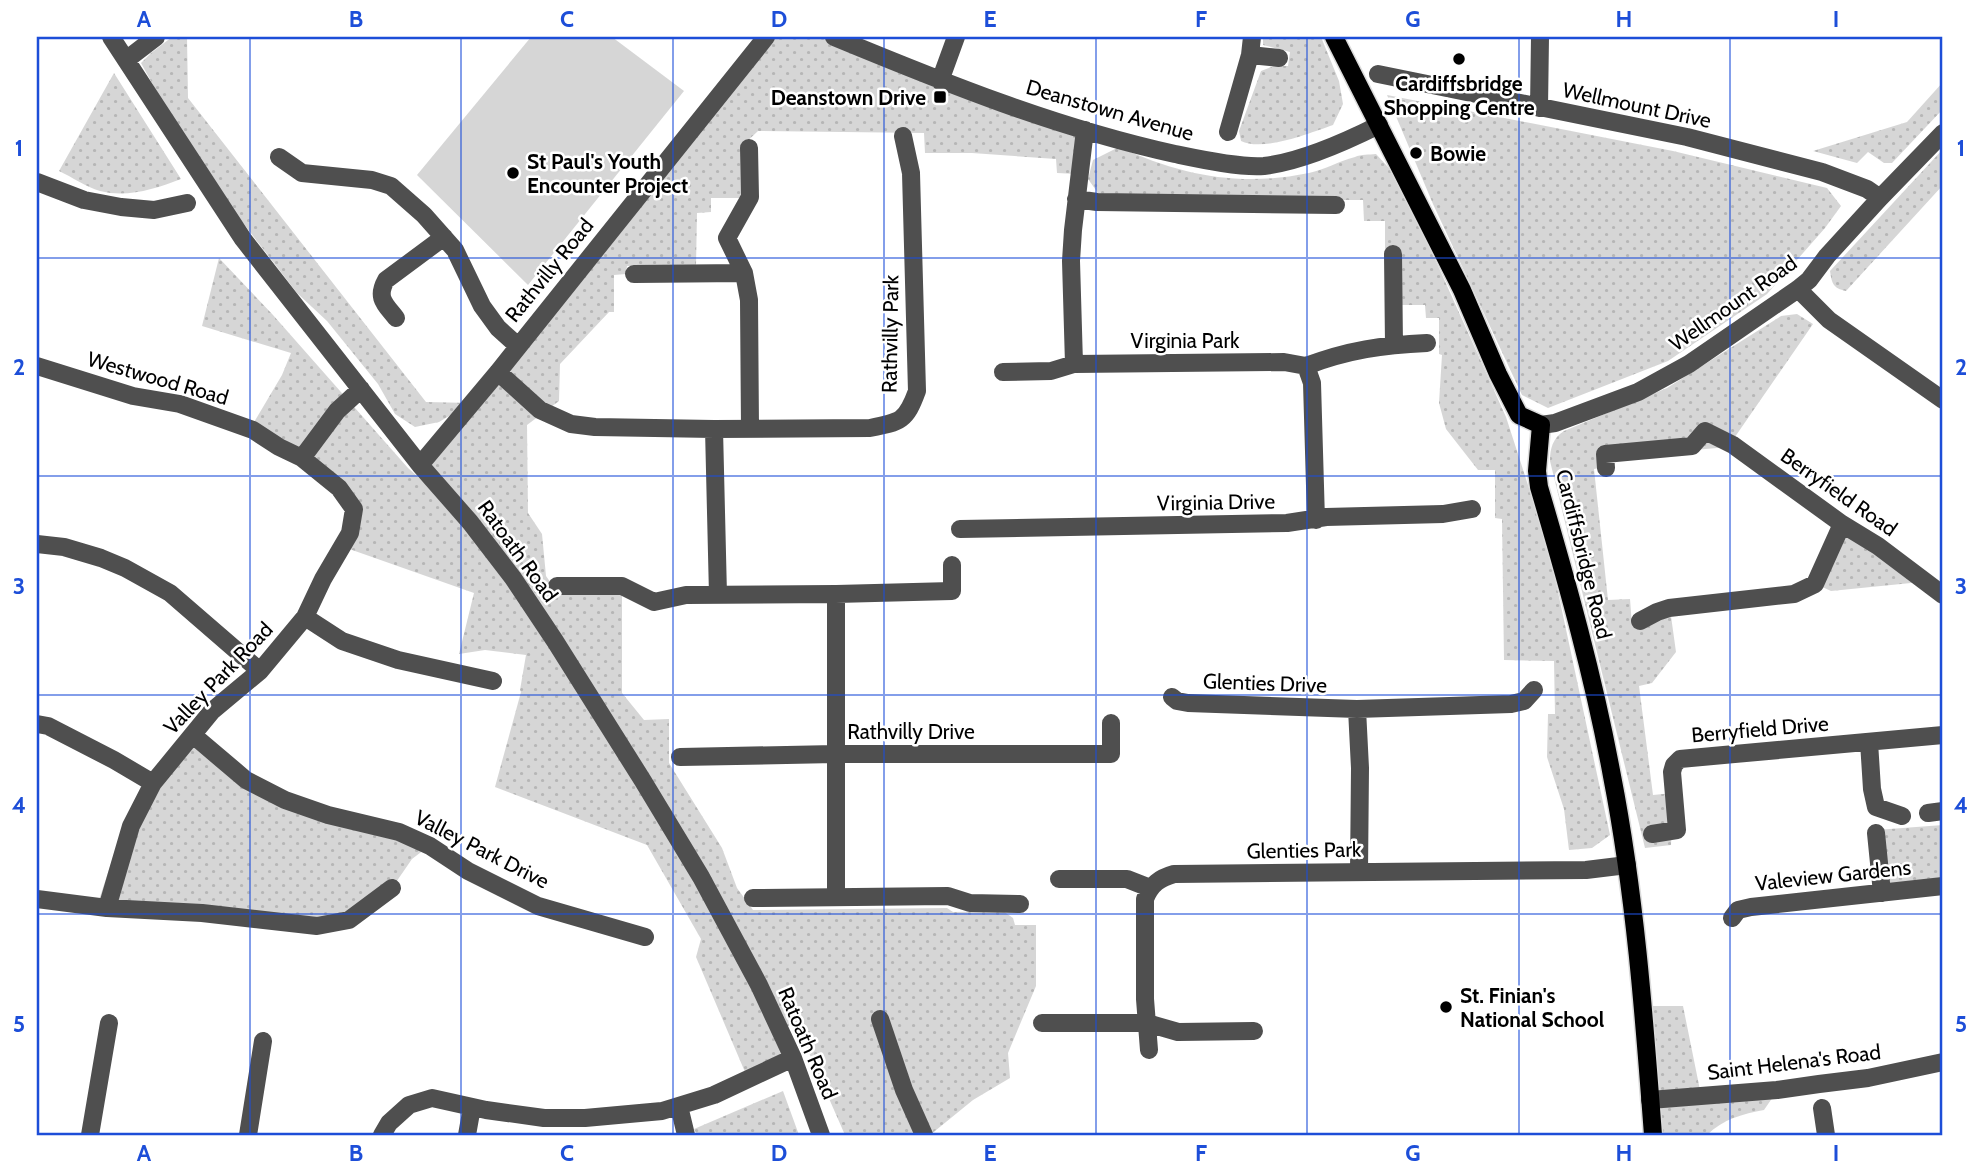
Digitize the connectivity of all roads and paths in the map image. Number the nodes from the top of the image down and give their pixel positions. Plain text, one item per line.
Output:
1 (111, 37) edge
2 (156, 37) edge
3 (766, 37) edge
4 (834, 37) edge
5 (956, 37) edge
6 (1334, 37) edge
7 (1540, 37) edge
8 (1251, 46) edge
9 (1279, 58) dead end
10 (126, 60) junction
11 (1378, 74) dead end
12 (940, 81) junction
13 (1539, 108) junction
14 (1379, 125) junction
15 (1085, 130) junction
16 (1228, 132) dead end
17 (1943, 134) edge
18 (903, 136) dead end
19 (749, 148) dead end
20 (279, 157) dead end
21 (37, 182) edge
22 (1881, 198) junction
23 (1076, 200) junction
24 (187, 203) dead end
25 (1336, 205) dead end
26 (444, 237) junction
27 (1393, 254) dead end
28 (744, 273) junction
29 (634, 274) dead end
30 (1798, 289) junction
31 (396, 318) dead end
32 (1427, 342) dead end
33 (1394, 345) junction
34 (518, 346) junction
35 (1074, 364) junction
36 (37, 366) edge
37 (1306, 366) junction
38 (498, 372) junction
39 (1003, 372) dead end
40 (361, 389) junction
41 (1943, 400) edge
42 (1541, 425) junction
43 (714, 429) junction
44 (750, 429) junction
45 (302, 458) junction
46 (420, 465) junction
47 (1606, 468) dead end
48 (1472, 509) dead end
49 (1316, 520) junction
50 (1843, 524) junction
51 (960, 529) dead end
52 (37, 544) edge
53 (952, 565) dead end
54 (557, 586) dead end
55 (836, 594) junction
56 (718, 596) junction
57 (1943, 596) edge
58 (305, 617) junction
59 (1640, 621) dead end
60 (260, 671) junction
61 (493, 681) dead end
62 (1534, 690) dead end
63 (1172, 697) dead end
64 (1357, 709) junction
65 (1111, 723) dead end
66 (37, 724) edge
67 (1943, 734) edge
68 (193, 735) junction
69 (1869, 742) junction
70 (835, 754) junction
71 (680, 757) dead end
72 (153, 783) junction
73 (1902, 816) dead end
74 (1876, 833) dead end
75 (1653, 834) dead end
76 (1626, 865) junction
77 (1359, 872) junction
78 (1059, 879) dead end
79 (1943, 886) edge
80 (392, 888) dead end
81 (1150, 888) junction
82 (1882, 893) junction
83 (836, 897) junction
84 (37, 898) edge
85 (753, 898) dead end
86 (1020, 904) dead end
87 (107, 908) junction
88 (1732, 919) dead end
89 (645, 937) dead end
90 (880, 1018) dead end
91 (109, 1023) dead end
92 (1042, 1023) dead end
93 (1147, 1023) junction
94 (1254, 1031) dead end
95 (263, 1041) dead end
96 (1149, 1050) dead end
97 (793, 1058) junction
98 (1943, 1062) edge
99 (1650, 1100) junction
100 (679, 1106) junction
101 (471, 1107) junction
102 (1822, 1108) dead end
103 (583, 1126) edge
104 (90, 1135) edge
105 (248, 1135) edge
106 (382, 1135) edge
107 (467, 1135) edge
108 (686, 1135) edge
109 (821, 1135) edge
110 (924, 1135) edge
111 (1653, 1135) edge
112 (1826, 1135) edge

1 - 10 street, Ratoath Road
2 - 10 street
3 - 34 street, Rathvilly Road
4 - 12 street, Deanstown Avenue
5 - 12 street
6 - 14 main road
7 - 13 street
8 - 9 street
8 - 16 street
10 - 40 street, Ratoath Road
11 - 13 street, Wellmount Drive
12 - 15 street, Deanstown Avenue
13 - 22 street, Wellmount Drive
14 - 15 street, Deanstown Avenue
14 - 42 main road
15 - 23 street
17 - 22 street, Wellmount Road
18 - 44 street, Rathvilly Park
19 - 28 street
20 - 26 street
21 - 24 street
22 - 30 street, Wellmount Road
23 - 25 street
23 - 35 street
26 - 31 street
26 - 34 street
27 - 33 street
28 - 29 street
28 - 44 street
30 - 41 street
30 - 42 street, Wellmount Road
32 - 33 street
33 - 37 street
34 - 38 street, Rathvilly Road
35 - 37 street, Virginia Park
35 - 39 street
36 - 45 street, Westwood Road
37 - 49 street
38 - 43 street, Rathvilly Park
38 - 46 street, Rathvilly Road
40 - 45 street
40 - 46 street, Ratoath Road
42 - 76 main road, Cardiffsbridge Road
43 - 44 street, Rathvilly Park
43 - 56 street
45 - 58 street, Valley Park Road
46 - 97 street, Ratoath Road
47 - 50 street, Berryfield Road
48 - 49 street, Virginia Drive
49 - 51 street, Virginia Drive
50 - 57 street, Berryfield Road
50 - 59 street
52 - 60 street
53 - 55 street
54 - 56 street
55 - 56 street
55 - 70 street
58 - 60 street, Valley Park Road
58 - 61 street
60 - 68 street, Valley Park Road
62 - 64 street, Glenties Drive
63 - 64 street, Glenties Drive
64 - 77 street
65 - 70 street, Rathvilly Drive
66 - 72 street
67 - 69 street, Berryfield Drive
68 - 72 street, Valley Park Road
68 - 89 street, Valley Park Drive
69 - 73 street
69 - 75 street, Berryfield Drive
70 - 71 street, Rathvilly Drive
70 - 83 street
72 - 87 street, Valley Park Road
74 - 82 street
76 - 77 street, Glenties Park
76 - 99 main road, Cardiffsbridge Road
77 - 81 street, Glenties Park
78 - 81 street
79 - 82 street, Valeview Gardens
80 - 87 street
81 - 93 street
82 - 88 street, Valeview Gardens
83 - 85 street
83 - 86 street
84 - 87 street
90 - 110 street
91 - 104 street
92 - 93 street
93 - 94 street
93 - 96 street
95 - 105 street
97 - 100 street
97 - 109 street, Ratoath Road
98 - 99 street, Saint Helena's Road
99 - 111 main road, Cardiffsbridge Road
100 - 103 street
100 - 108 street
101 - 103 street
101 - 106 street
101 - 107 street
102 - 112 street

